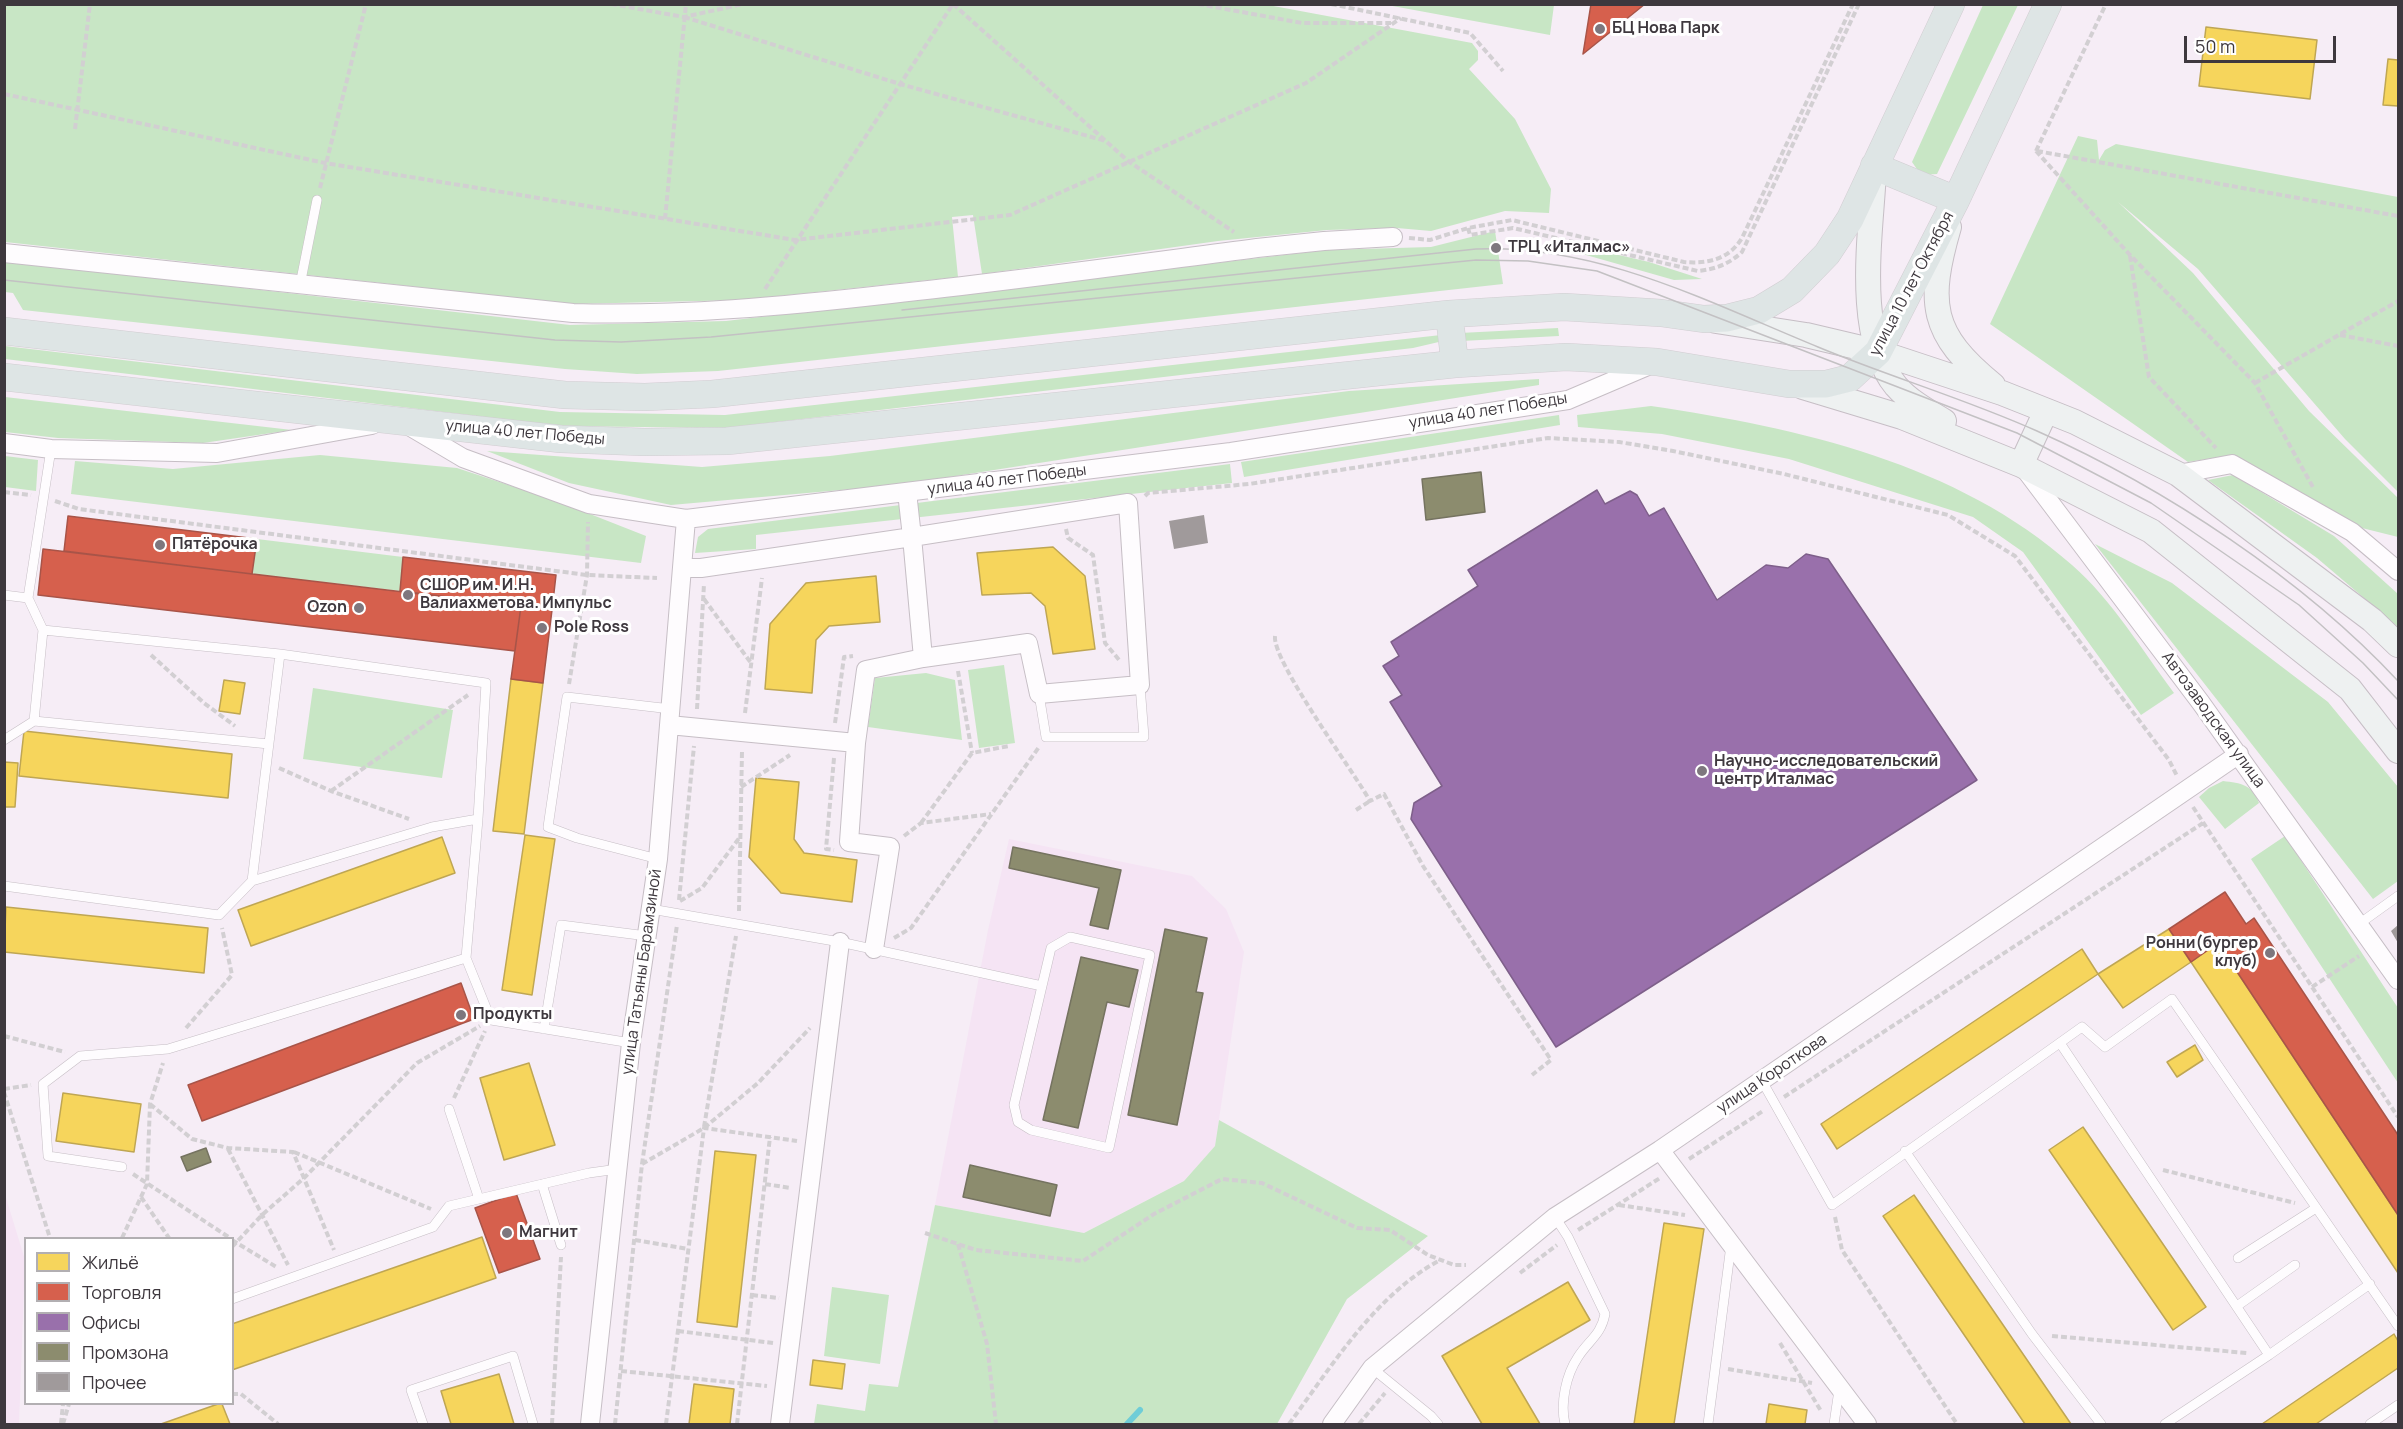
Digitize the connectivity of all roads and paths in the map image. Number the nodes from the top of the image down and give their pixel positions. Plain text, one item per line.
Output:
1 (90, 4) edge
2 (366, 4) edge
3 (611, 4) edge
4 (686, 4) edge
5 (743, 4) edge
6 (953, 4) edge
7 (1198, 4) edge
8 (1331, 4) edge
9 (1853, 4) edge
10 (1859, 4) edge
11 (1951, 4) edge
12 (2048, 4) edge
13 (2106, 4) edge
14 (684, 17) junction
15 (1401, 18) junction
16 (1392, 23) junction
17 (1503, 71) dead end
18 (900, 84) junction
19 (4, 93) edge
20 (78, 109) junction
21 (75, 129) dead end
22 (1106, 141) junction
23 (2036, 151) junction
24 (1128, 161) junction
25 (326, 163) junction
26 (1874, 166) junction
27 (317, 200) joint
28 (1956, 200) junction
29 (2398, 216) edge
30 (665, 219) junction
31 (1468, 228) junction
32 (1393, 237) joint
33 (795, 240) junction
34 (1257, 248) junction
35 (4, 253) edge
36 (2130, 255) junction
37 (300, 285) junction
38 (2398, 301) edge
39 (753, 308) junction
40 (1449, 314) junction
41 (1704, 319) junction
42 (4, 331) edge
43 (2340, 335) junction
44 (2398, 346) edge
45 (1878, 352) junction
46 (1657, 362) junction
47 (1455, 364) junction
48 (4, 377) edge
49 (1790, 384) junction
50 (2255, 384) junction
51 (2002, 393) junction
52 (2046, 411) junction
53 (398, 420) junction
54 (1572, 438) dead end
55 (4, 443) edge
56 (51, 449) junction
57 (2232, 464) junction
58 (2021, 465) junction
59 (2178, 474) junction
60 (4, 492) edge
61 (907, 492) junction
62 (44, 497) junction
63 (589, 504) junction
64 (686, 519) junction
65 (2331, 520) junction
66 (912, 537) junction
67 (1068, 538) dead end
68 (682, 568) junction
69 (2398, 571) edge
70 (587, 575) junction
71 (657, 578) dead end
72 (704, 578) dead end
73 (4, 595) edge
74 (28, 598) junction
75 (703, 598) junction
76 (43, 630) junction
77 (1275, 636) dead end
78 (131, 639) junction
79 (2398, 645) edge
80 (955, 653) junction
81 (280, 654) junction
82 (855, 656) dead end
83 (923, 658) junction
84 (751, 664) dead end
85 (1122, 664) dead end
86 (486, 682) junction
87 (1140, 685) junction
88 (1039, 694) junction
89 (567, 697) junction
90 (745, 711) dead end
91 (756, 712) dead end
92 (670, 717) junction
93 (34, 721) junction
94 (824, 722) dead end
95 (696, 727) junction
96 (1046, 737) junction
97 (4, 740) edge
98 (856, 743) junction
99 (264, 744) junction
100 (1009, 746) dead end
101 (2398, 751) edge
102 (972, 753) junction
103 (2239, 754) junction
104 (267, 762) junction
105 (331, 791) junction
106 (2185, 794) junction
107 (1370, 801) junction
108 (1356, 810) dead end
109 (991, 814) junction
110 (478, 819) junction
111 (921, 823) junction
112 (432, 828) junction
113 (741, 836) dead end
114 (890, 847) junction
115 (658, 859) junction
116 (252, 880) junction
117 (4, 886) edge
118 (2398, 896) edge
119 (679, 901) junction
120 (651, 909) junction
121 (739, 910) dead end
122 (678, 914) junction
123 (219, 915) junction
124 (738, 924) junction
125 (2359, 924) junction
126 (647, 936) junction
127 (840, 942) junction
128 (2375, 946) junction
129 (874, 950) junction
130 (466, 958) junction
131 (2398, 980) edge
132 (1042, 986) junction
133 (2312, 987) junction
134 (832, 1005) junction
135 (491, 1020) junction
136 (544, 1029) junction
137 (4, 1036) edge
138 (631, 1043) junction
139 (2060, 1043) junction
140 (168, 1049) junction
141 (80, 1056) junction
142 (1532, 1075) dead end
143 (1762, 1081) junction
144 (43, 1084) junction
145 (4, 1090) edge
146 (150, 1104) junction
147 (449, 1109) joint
148 (2398, 1118) edge
149 (704, 1128) junction
150 (770, 1137) junction
151 (804, 1142) dead end
152 (228, 1148) junction
153 (1660, 1150) junction
154 (1905, 1151) junction
155 (293, 1152) junction
156 (318, 1162) junction
157 (642, 1164) junction
158 (2142, 1165) junction
159 (122, 1167) joint
160 (618, 1168) junction
161 (304, 1178) junction
162 (147, 1184) junction
163 (542, 1184) junction
164 (765, 1184) junction
165 (798, 1188) dead end
166 (141, 1197) junction
167 (479, 1199) junction
168 (1618, 1204) dead end
169 (1832, 1205) junction
170 (2316, 1208) junction
171 (443, 1214) junction
172 (262, 1215) junction
173 (1686, 1215) dead end
174 (1554, 1217) junction
175 (925, 1233) dead end
176 (49, 1237) edge
177 (123, 1237) edge
178 (167, 1237) edge
179 (227, 1237) edge
180 (234, 1240) edge
181 (635, 1240) junction
182 (234, 1242) edge
183 (957, 1243) junction
184 (1731, 1243) junction
185 (561, 1245) joint
186 (688, 1250) junction
187 (2238, 1258) dead end
188 (1440, 1260) junction
189 (338, 1261) junction
190 (2295, 1265) dead end
191 (1493, 1266) junction
192 (1524, 1270) dead end
193 (294, 1277) junction
194 (2370, 1284) junction
195 (752, 1295) junction
196 (234, 1298) edge
197 (783, 1298) dead end
198 (2237, 1306) junction
199 (2398, 1326) edge
200 (678, 1331) junction
201 (2032, 1334) junction
202 (748, 1340) junction
203 (777, 1344) dead end
204 (2269, 1355) junction
205 (1715, 1367) junction
206 (1372, 1368) junction
207 (621, 1371) junction
208 (673, 1376) junction
209 (742, 1383) junction
210 (772, 1387) dead end
211 (1839, 1387) junction
212 (234, 1394) edge
213 (63, 1405) edge
214 (69, 1405) edge
215 (2398, 1405) edge
216 (62, 1425) edge
217 (278, 1425) edge
218 (423, 1425) edge
219 (533, 1425) edge
220 (552, 1425) edge
221 (590, 1425) edge
222 (615, 1425) edge
223 (666, 1425) edge
224 (737, 1425) edge
225 (780, 1425) edge
226 (996, 1425) edge
227 (1289, 1425) edge
228 (1332, 1425) edge
229 (1438, 1425) edge
230 (1565, 1425) edge
231 (1708, 1425) edge
232 (1834, 1425) edge
233 (1867, 1425) edge
234 (1957, 1425) edge
235 (2101, 1425) edge
236 (2166, 1425) edge
237 (2370, 1425) edge

1 - 20 path
2 - 25 path
3 - 14 path
4 - 14 path
5 - 14 path
6 - 18 path
6 - 22 path
7 - 16 path
8 - 15 path
9 - 31 path
10 - 31 path
11 - 26 main road
12 - 28 main road, улица 10 лет Октября
13 - 23 path
14 - 18 path
14 - 30 path
15 - 16 path
15 - 17 path
16 - 24 path
18 - 22 path
18 - 33 path
19 - 20 path
20 - 21 path
20 - 25 path
22 - 24 path
23 - 29 path
23 - 36 path
24 - 33 path
24 - 34 path
25 - 27 path
25 - 30 path
26 - 28 main road
26 - 41 main road
26 - 45 main road
27 - 37 lane
28 - 45 main road, улица 10 лет Октября
28 - 51 main road
30 - 33 path
31 - 32 path
32 - 34 street
33 - 39 path
34 - 39 street
35 - 37 street
36 - 50 path
36 - 57 path
37 - 39 street
38 - 43 path
40 - 41 main road
40 - 42 main road
40 - 47 main road
41 - 45 main road
43 - 44 path
43 - 50 path
45 - 49 main road, улица 10 лет Октября
45 - 51 main road
45 - 58 main road
46 - 47 main road, улица 40 лет Победы
46 - 49 main road, улица 10 лет Октября
46 - 61 street, улица 40 лет Победы
47 - 53 main road, улица 40 лет Победы
48 - 53 main road, улица 40 лет Победы
49 - 58 main road
50 - 65 path
51 - 52 main road
52 - 58 main road
52 - 59 main road
53 - 56 street, улица 40 лет Победы
53 - 63 street, улица 40 лет Победы
54 - 106 path
55 - 56 street, улица 40 лет Победы
56 - 62 lane
57 - 59 street
57 - 65 street
58 - 101 main road
58 - 103 street, Автозаводская улица
59 - 79 main road
60 - 62 path
61 - 64 street, улица 40 лет Победы
61 - 66 street
62 - 70 path
62 - 74 lane
63 - 64 street, улица 40 лет Победы
63 - 70 path
64 - 68 street, улица Татьяны Барамзиной
65 - 69 street
66 - 68 street
66 - 83 street
66 - 87 street
67 - 85 path
68 - 92 street, улица Татьяны Барамзиной
70 - 71 path
70 - 89 path
72 - 75 path
73 - 74 lane
74 - 76 lane
75 - 84 path
75 - 95 path
76 - 78 lane
76 - 93 lane
77 - 107 path
78 - 81 lane
78 - 99 path
80 - 83 street
80 - 88 street
80 - 102 path
81 - 86 lane
81 - 99 lane
82 - 94 path
83 - 98 street
86 - 105 path
86 - 110 lane
87 - 88 street
87 - 96 lane
88 - 96 lane
89 - 92 lane
89 - 115 lane
90 - 91 path
92 - 95 street
92 - 115 street, улица Татьяны Барамзиной
93 - 97 lane
93 - 99 lane
95 - 98 street
95 - 119 path
96 - 109 path
98 - 114 street
99 - 104 lane
100 - 102 path
102 - 111 path
103 - 106 street, улица Короткова
103 - 125 street, Автозаводская улица
104 - 105 path
104 - 116 lane
105 - 112 path
106 - 133 path
106 - 143 street, улица Короткова
107 - 108 path
107 - 142 path
109 - 111 path
109 - 129 path
110 - 112 lane
110 - 130 lane
111 - 114 path
112 - 116 lane
113 - 119 path
114 - 129 street
115 - 120 street, улица Татьяны Барамзиной
116 - 123 lane
117 - 123 lane
118 - 125 lane
119 - 122 path
120 - 122 lane
120 - 126 street, улица Татьяны Барамзиной
121 - 124 path
122 - 124 lane
122 - 157 path
123 - 140 path
124 - 127 lane
124 - 149 path
125 - 128 street, Автозаводская улица
126 - 136 lane
126 - 138 street, улица Татьяны Барамзиной
127 - 129 lane
127 - 134 street
128 - 131 street, Автозаводская улица
128 - 133 path
129 - 132 lane
130 - 135 lane
130 - 140 lane
132 - 132 lane
133 - 148 path
134 - 149 path
134 - 225 street
135 - 136 lane
135 - 147 path
135 - 156 path
136 - 138 lane
137 - 141 path
138 - 160 street, улица Татьяны Барамзиной
139 - 154 lane
139 - 158 lane
139 - 170 lane
140 - 141 lane
140 - 146 path
141 - 144 lane
143 - 153 street, улица Короткова
143 - 169 lane
144 - 145 path
144 - 159 lane
145 - 176 path
146 - 152 path
146 - 162 path
147 - 167 lane
149 - 150 path
149 - 157 path
149 - 186 path
150 - 151 path
150 - 164 path
152 - 155 path
152 - 172 path
153 - 174 street, улица Короткова
153 - 184 street
154 - 169 lane
154 - 201 lane
155 - 156 path
155 - 161 path
156 - 161 path
156 - 171 path
157 - 181 path
158 - 170 path
158 - 198 lane
159 - 162 path
160 - 163 lane
160 - 221 street, улица Татьяны Барамзиной
161 - 172 path
161 - 189 path
162 - 166 path
162 - 179 path
163 - 167 lane
163 - 185 lane
164 - 165 path
164 - 195 path
166 - 177 path
166 - 178 path
167 - 171 lane
168 - 173 path
169 - 234 path
170 - 187 lane
170 - 194 lane
171 - 189 lane
172 - 180 path
172 - 193 path
174 - 191 street, улица Короткова
174 - 230 lane
175 - 183 path
181 - 186 path
181 - 207 path
182 - 193 path
183 - 188 path
183 - 226 path
184 - 205 lane
184 - 211 street
185 - 220 path
186 - 200 path
188 - 191 path
188 - 227 path
189 - 193 lane
190 - 198 lane
191 - 192 path
191 - 206 street, улица Короткова
193 - 196 lane
194 - 199 lane
194 - 204 lane
195 - 197 path
195 - 202 path
198 - 204 lane
200 - 202 path
200 - 208 path
201 - 204 path
201 - 235 lane
202 - 203 path
202 - 209 path
204 - 236 lane
205 - 211 path
205 - 231 lane
206 - 228 street, улица Короткова
206 - 229 lane
207 - 208 path
207 - 222 path
208 - 209 path
208 - 223 path
209 - 210 path
209 - 224 path
211 - 232 lane
211 - 233 street
212 - 217 path
213 - 216 path
214 - 216 path
215 - 237 lane
218 - 219 lane

